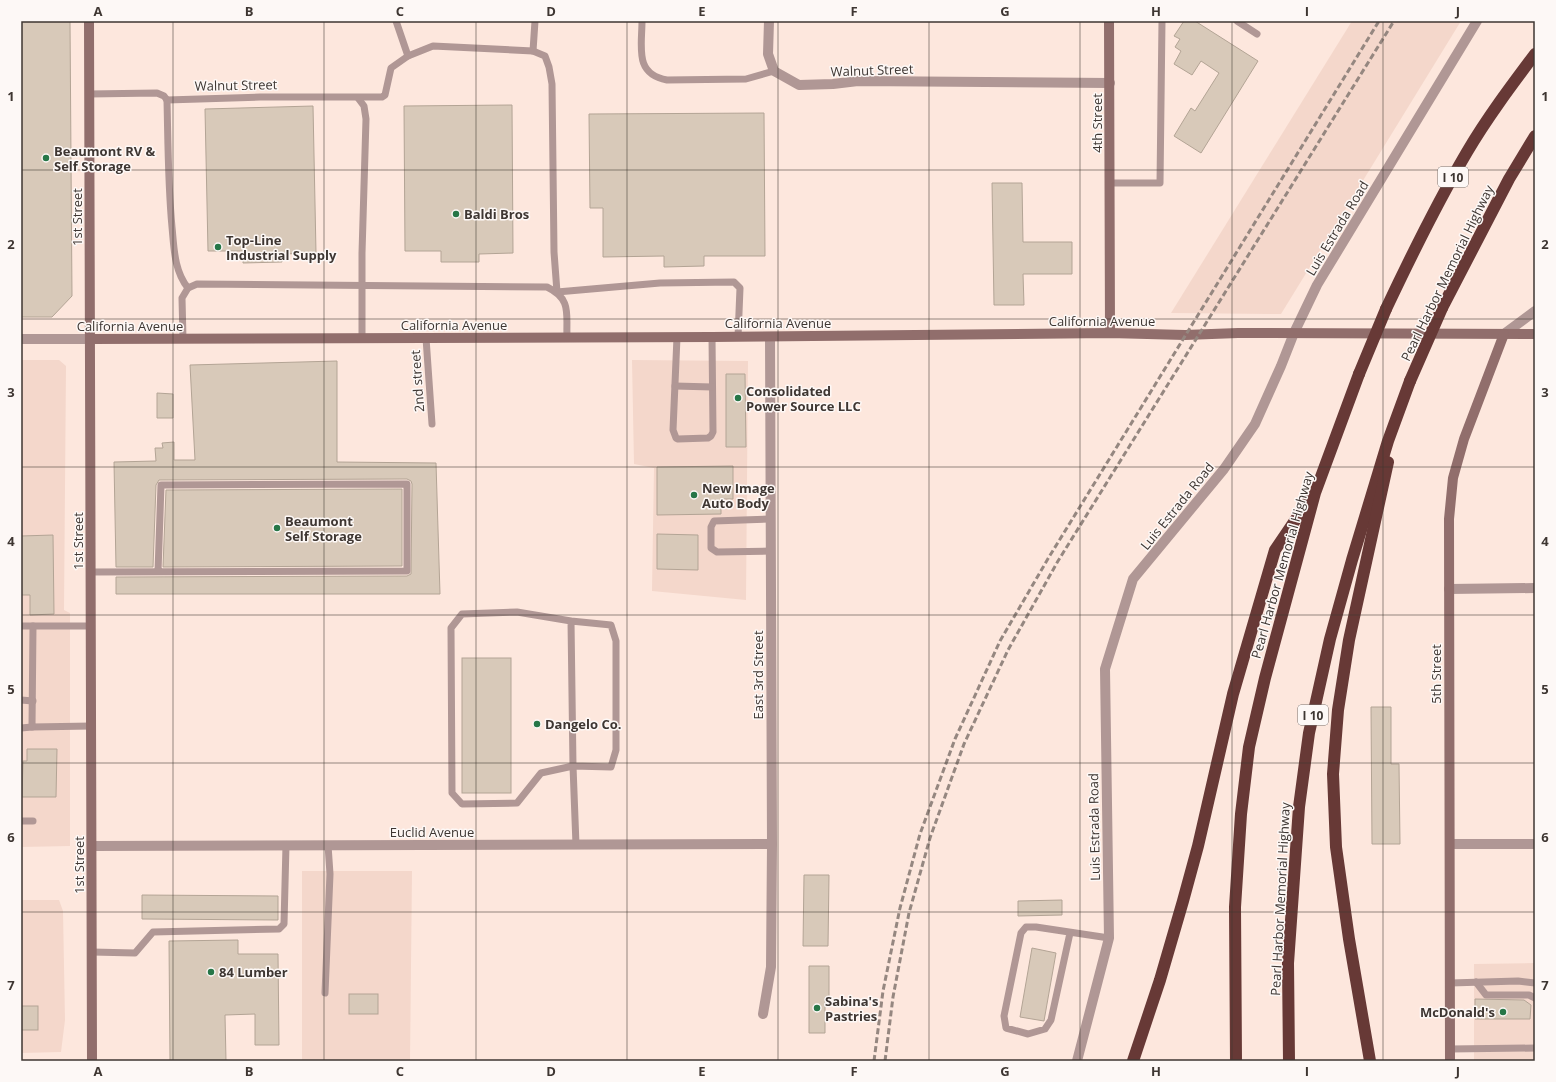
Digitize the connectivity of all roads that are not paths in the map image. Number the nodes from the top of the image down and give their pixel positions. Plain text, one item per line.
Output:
1 (89, 21) edge
2 (396, 21) edge
3 (535, 21) edge
4 (642, 21) edge
5 (769, 21) edge
6 (1109, 21) edge
7 (1162, 21) edge
8 (1237, 21) edge
9 (1477, 21) edge
10 (1257, 34) dead end
11 (533, 51) junction
12 (1535, 54) edge
13 (408, 56) junction
14 (774, 71) junction
15 (1110, 83) junction
16 (89, 94) junction
17 (358, 98) junction
18 (167, 100) junction
19 (1535, 136) edge
20 (1110, 183) junction
21 (363, 285) junction
22 (188, 288) junction
23 (557, 292) junction
24 (1535, 311) edge
25 (1110, 333) junction
26 (1294, 333) junction
27 (1504, 334) junction
28 (1535, 334) edge
29 (738, 336) junction
30 (770, 336) junction
31 (567, 337) junction
32 (677, 337) junction
33 (712, 337) junction
34 (183, 338) junction
35 (362, 338) junction
36 (426, 338) junction
37 (21, 339) edge
38 (90, 339) junction
39 (675, 386) junction
40 (712, 387) junction
41 (1401, 405) junction
42 (432, 424) dead end
43 (1315, 493) junction
44 (771, 519) junction
45 (771, 551) junction
46 (91, 572) junction
47 (158, 572) junction
48 (1535, 588) edge
49 (1449, 589) junction
50 (571, 621) junction
51 (21, 626) edge
52 (33, 626) junction
53 (91, 626) junction
54 (21, 700) edge
55 (33, 701) junction
56 (91, 726) junction
57 (32, 727) junction
58 (21, 728) edge
59 (573, 766) junction
60 (21, 821) edge
61 (33, 821) dead end
62 (576, 844) junction
63 (772, 844) junction
64 (1450, 844) junction
65 (1535, 844) edge
66 (328, 845) junction
67 (92, 846) junction
68 (286, 846) junction
69 (1070, 933) junction
70 (1109, 938) junction
71 (92, 952) junction
72 (1476, 982) junction
73 (1450, 983) junction
74 (1535, 983) edge
75 (325, 993) dead end
76 (1535, 998) edge
77 (763, 1014) dead end
78 (1535, 1048) edge
79 (1450, 1049) junction
80 (92, 1061) edge
81 (1077, 1061) edge
82 (1133, 1061) edge
83 (1236, 1061) edge
84 (1289, 1061) edge
85 (1370, 1061) edge
86 (1450, 1061) edge

1 - 16 street, 1st Street
2 - 13 lane
3 - 11 lane
4 - 14 lane
5 - 14 street
6 - 15 street, 4th Street
7 - 20 lane
8 - 10 lane
9 - 26 street, Luis Estrada Road
11 - 13 lane
11 - 23 lane
12 - 43 highway, Pearl Harbor Memorial Highway / I 10, bridge
13 - 17 lane, Walnut Street
14 - 15 street, Walnut Street
15 - 20 street, 4th Street
16 - 18 lane, Walnut Street
16 - 38 street, 1st Street
17 - 18 lane, Walnut Street
17 - 21 lane
18 - 22 lane
19 - 41 highway, Pearl Harbor Memorial Highway / I 10, bridge
20 - 25 street, 4th Street
21 - 22 lane
21 - 23 lane
21 - 35 lane
22 - 34 lane
23 - 29 lane
23 - 31 lane
24 - 27 street
25 - 26 street, California Avenue
25 - 30 street, California Avenue
26 - 27 street, California Avenue
26 - 70 street, Luis Estrada Road
27 - 28 street, California Avenue
27 - 49 street, 5th Street
29 - 30 street, California Avenue
29 - 33 street, California Avenue
30 - 44 street, East 3rd Street
31 - 32 street, California Avenue
31 - 36 street, California Avenue
32 - 33 street, California Avenue
32 - 39 lane
33 - 40 lane
34 - 35 street, California Avenue
34 - 38 street, California Avenue
35 - 36 street, California Avenue
36 - 42 lane, 2nd street
37 - 38 street, California Avenue
38 - 46 street, 1st Street
39 - 40 lane
39 - 40 lane
41 - 84 highway, Pearl Harbor Memorial Highway / I 10
41 - 85 highway
43 - 82 highway
43 - 83 highway, Pearl Harbor Memorial Highway / I 10
44 - 45 street, East 3rd Street
44 - 45 lane
45 - 63 street, East 3rd Street
46 - 47 lane
46 - 53 street, 1st Street
47 - 47 lane
48 - 49 street
49 - 64 street, 5th Street
50 - 59 lane
50 - 59 lane
50 - 59 lane
51 - 52 lane
52 - 53 lane
52 - 55 lane
53 - 56 street, 1st Street
54 - 55 lane
55 - 57 lane
56 - 57 lane
56 - 67 street, 1st Street
57 - 58 lane
59 - 62 lane
60 - 61 lane
62 - 63 street, Euclid Avenue
62 - 66 street, Euclid Avenue
63 - 77 street, East 3rd Street
64 - 65 street
64 - 73 street, 5th Street
66 - 68 street, Euclid Avenue
66 - 75 lane
67 - 68 street, Euclid Avenue
67 - 71 street, 1st Street
68 - 71 lane
69 - 69 lane
69 - 70 lane
70 - 81 street, Luis Estrada Road
71 - 80 street, 1st Street
72 - 73 lane
72 - 74 lane
72 - 76 lane
73 - 79 street, 5th Street
78 - 79 lane
79 - 86 street, 5th Street

